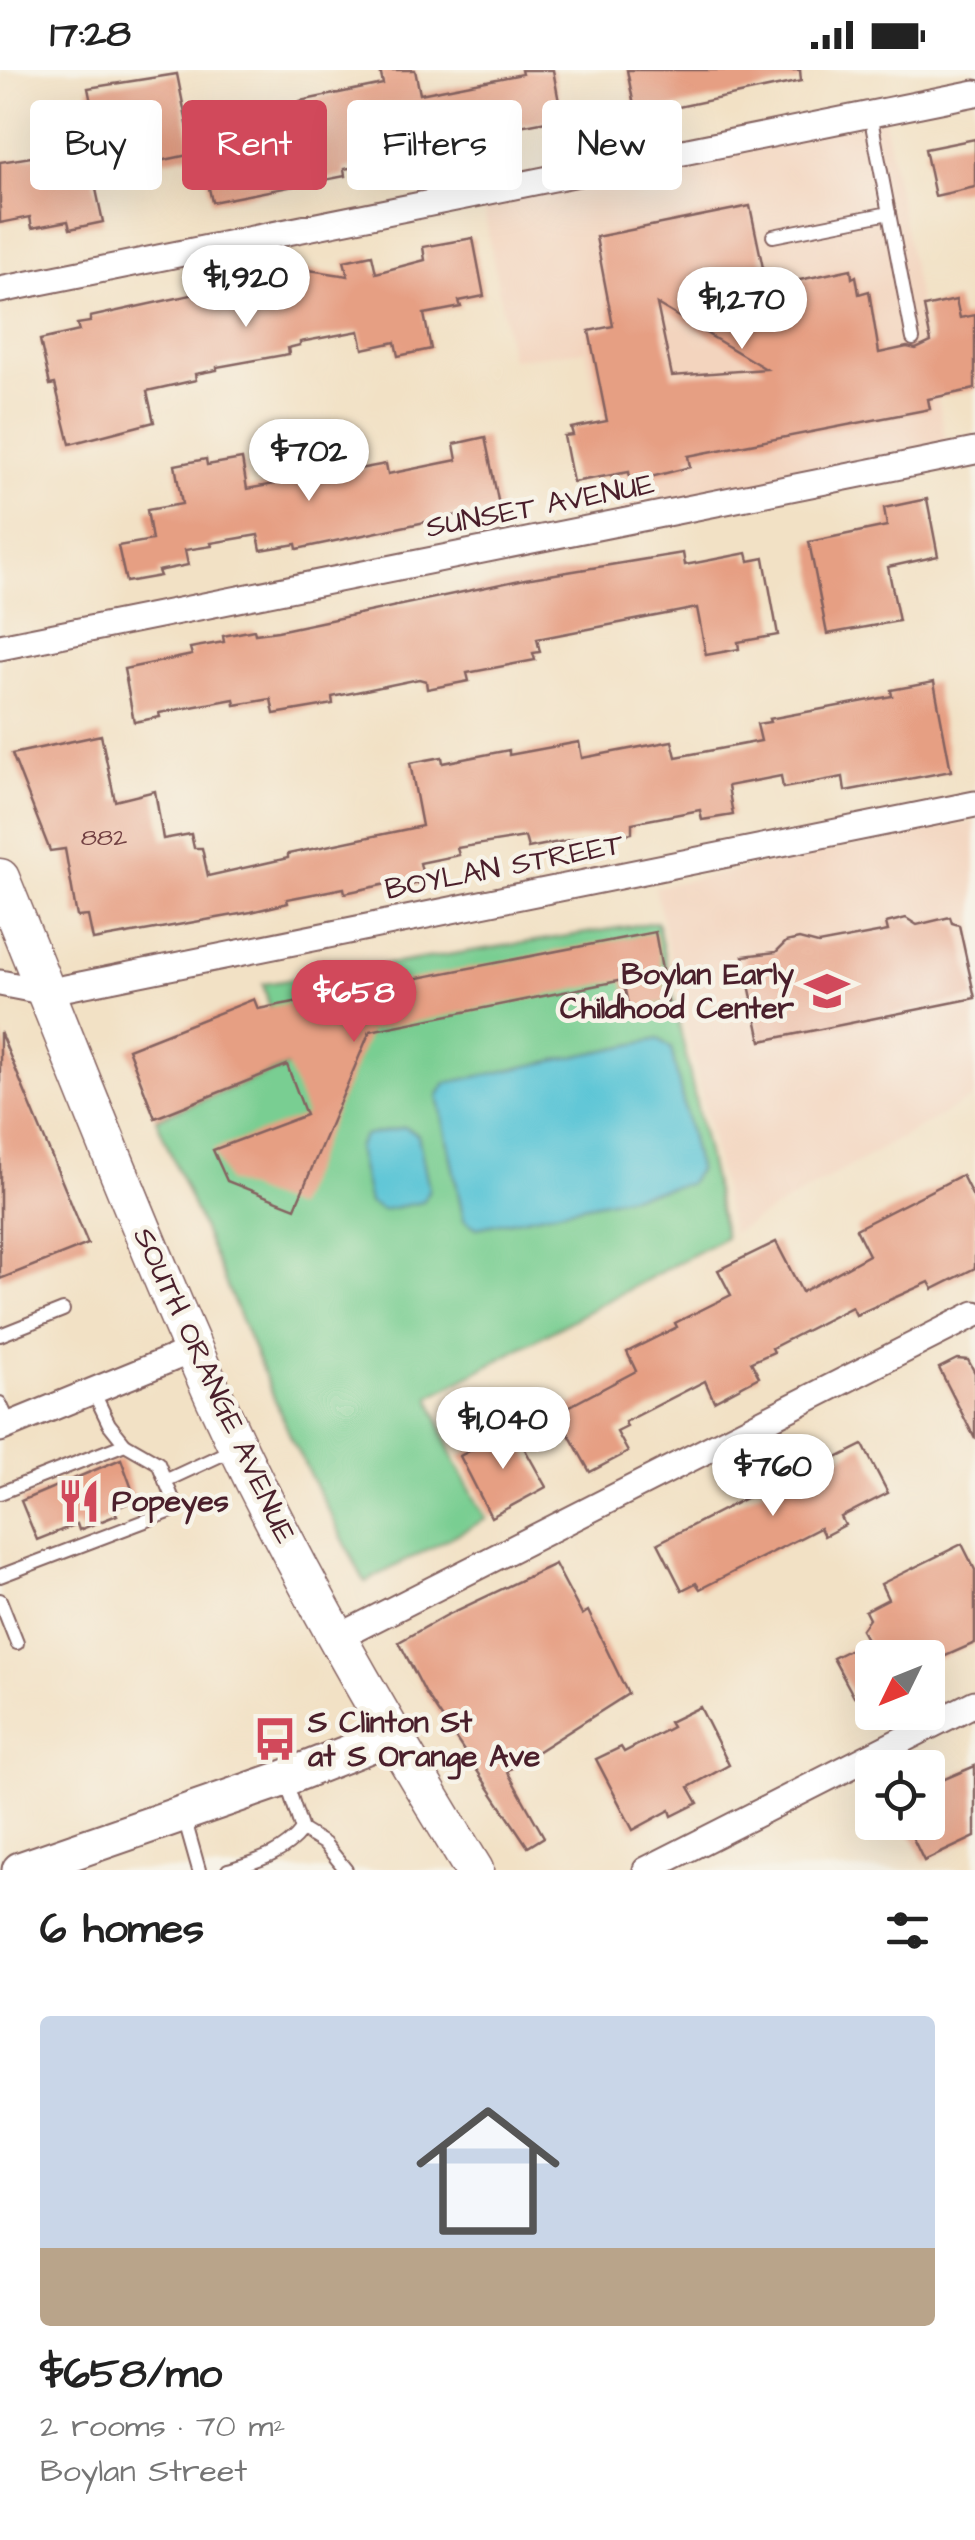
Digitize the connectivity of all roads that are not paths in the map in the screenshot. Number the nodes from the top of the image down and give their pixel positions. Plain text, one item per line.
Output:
1 (975, 93) edge
2 (870, 114) junction
3 (889, 214) junction
4 (774, 236) dead end
5 (0, 290) edge
6 (913, 339) dead end
7 (975, 451) edge
8 (0, 648) edge
9 (975, 804) edge
10 (0, 878) edge
11 (0, 982) edge
12 (46, 992) junction
13 (63, 1310) dead end
14 (975, 1314) edge
15 (0, 1336) edge
16 (193, 1350) junction
17 (92, 1391) junction
18 (3, 1419) edge
19 (125, 1444) junction
20 (238, 1447) junction
21 (166, 1481) junction
22 (0, 1493) edge
23 (0, 1576) edge
24 (0, 1600) edge
25 (338, 1638) junction
26 (17, 1643) dead end
27 (975, 1703) edge
28 (392, 1736) junction
29 (285, 1778) junction
30 (183, 1814) junction
31 (302, 1830) junction
32 (20, 1870) edge
33 (200, 1870) edge
34 (228, 1870) edge
35 (346, 1870) edge
36 (474, 1870) edge
37 (646, 1870) edge

1 - 2 street
2 - 3 lane
2 - 5 street
3 - 4 lane
3 - 6 lane
7 - 8 street, SUNSET AVENUE
9 - 12 street, BOYLAN STREET
10 - 12 main road, SOUTH ORANGE AVENUE
11 - 12 street
12 - 16 main road, SOUTH ORANGE AVENUE
13 - 15 lane
14 - 25 street
16 - 17 street
16 - 20 main road, SOUTH ORANGE AVENUE
17 - 18 street
17 - 19 lane
19 - 21 lane
19 - 22 lane
20 - 21 lane
20 - 25 main road, SOUTH ORANGE AVENUE
21 - 23 lane
24 - 26 lane
25 - 28 main road, SOUTH ORANGE AVENUE
27 - 37 street
28 - 29 street
28 - 36 main road, SOUTH ORANGE AVENUE
29 - 30 street
29 - 31 lane
30 - 32 street
30 - 33 lane
31 - 34 lane
31 - 35 lane

